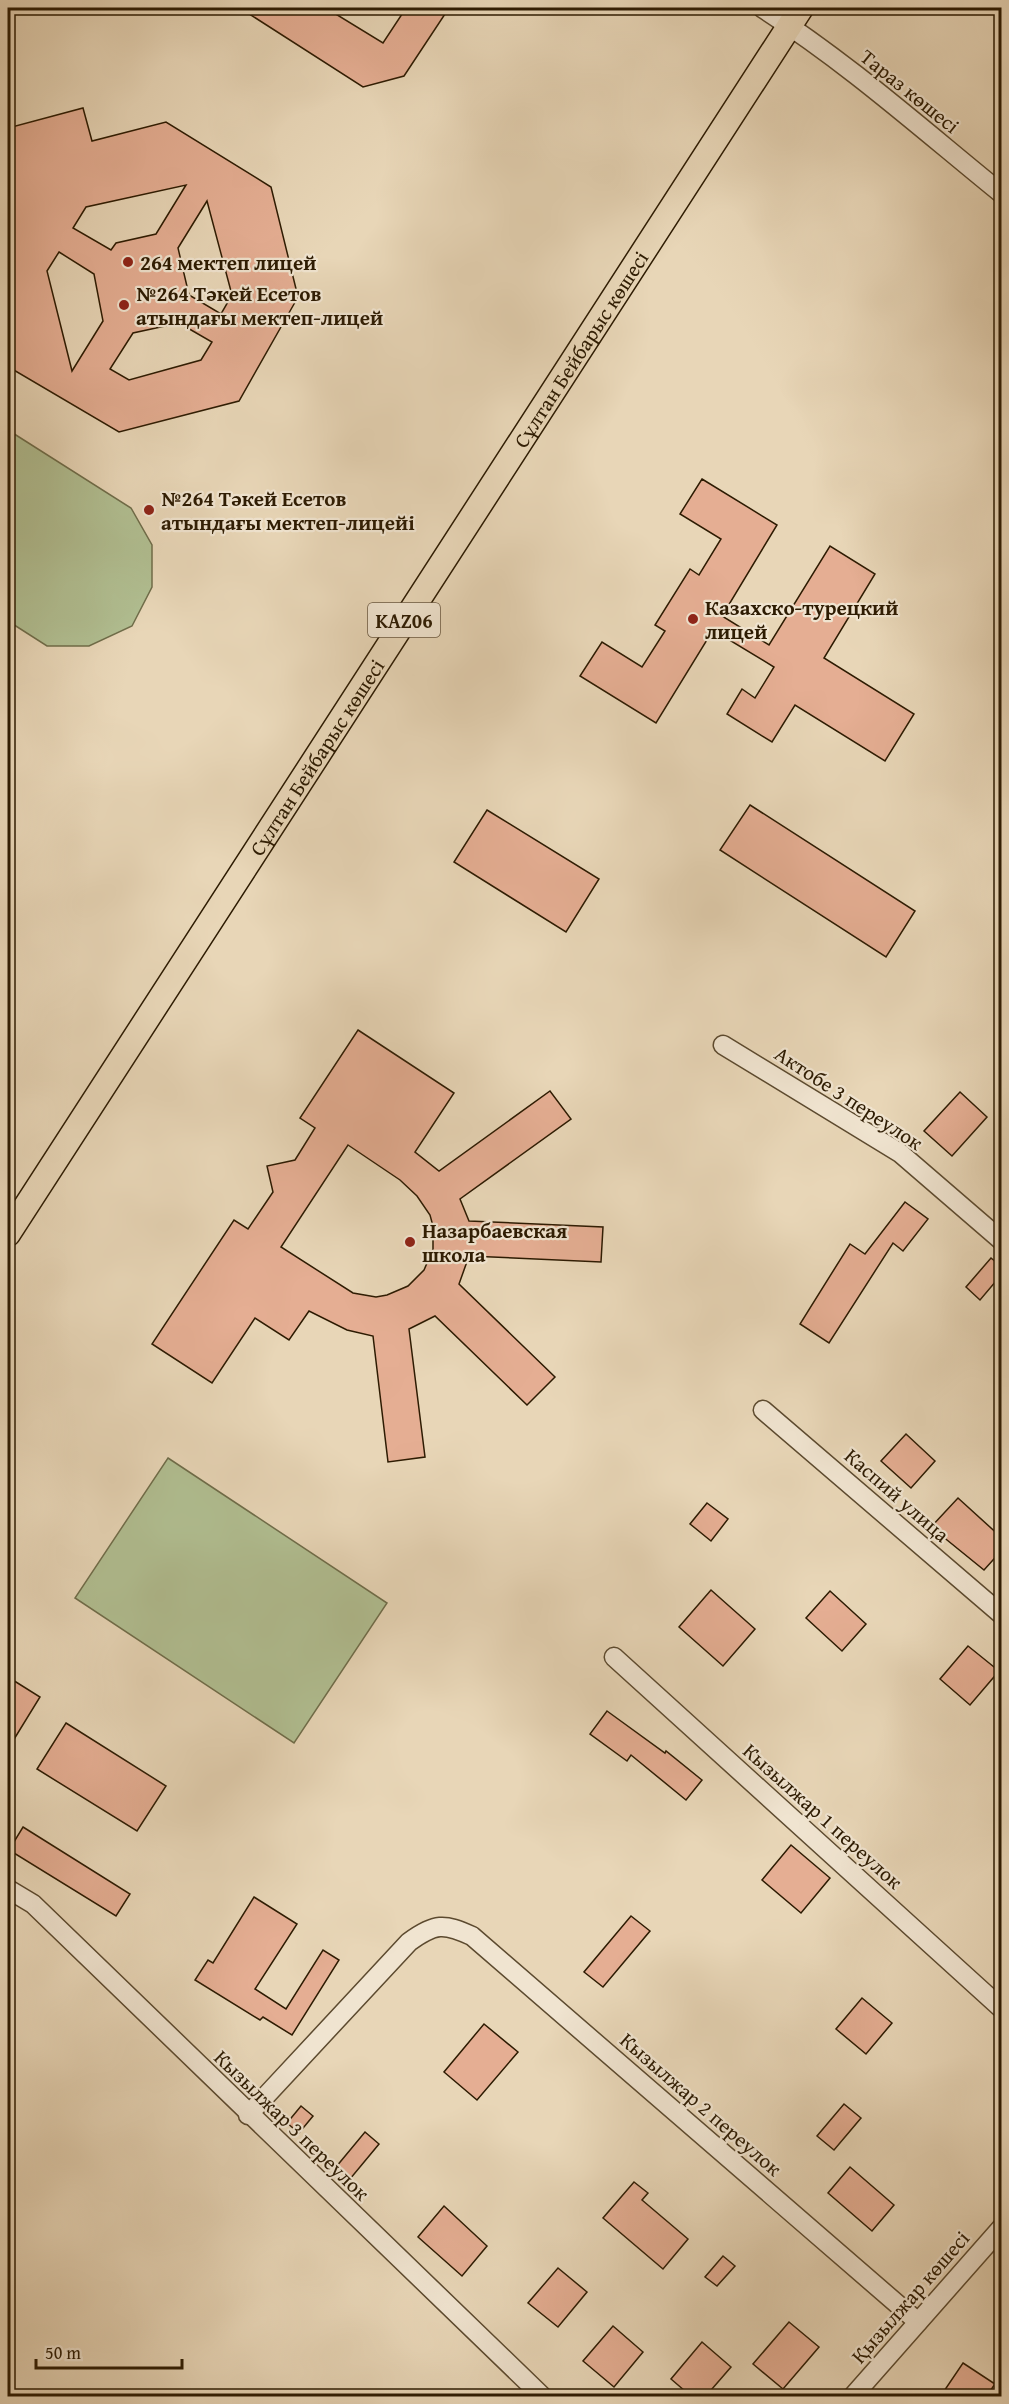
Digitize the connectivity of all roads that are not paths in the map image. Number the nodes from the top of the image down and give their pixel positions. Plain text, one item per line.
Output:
1 (762, 8) edge
2 (795, 16) edge
3 (1002, 194) edge
4 (723, 1045) dead end
5 (8, 1234) edge
6 (1002, 1241) edge
7 (764, 1410) dead end
8 (1002, 1615) edge
9 (614, 1657) dead end
10 (8, 1889) edge
11 (1002, 2009) edge
12 (248, 2115) junction
13 (1002, 2227) edge
14 (918, 2322) junction
15 (542, 2397) edge
16 (853, 2397) edge

1 - 2 street, Тараз көшесі
2 - 3 street, Тараз көшесі
2 - 5 main road, Сұлтан Бейбарыс көшесі / KAZ06
4 - 6 street, Актобе 3 переулок
7 - 8 street, Каспий улица
9 - 11 street, Кызылжар 1 переулок
10 - 12 street, Кызылжар 3 переулок
12 - 14 street, Кызылжар 2 переулок
12 - 15 street, Кызылжар 3 переулок
13 - 14 street, Қызылжар көшесі
14 - 16 street, Қызылжар көшесі

